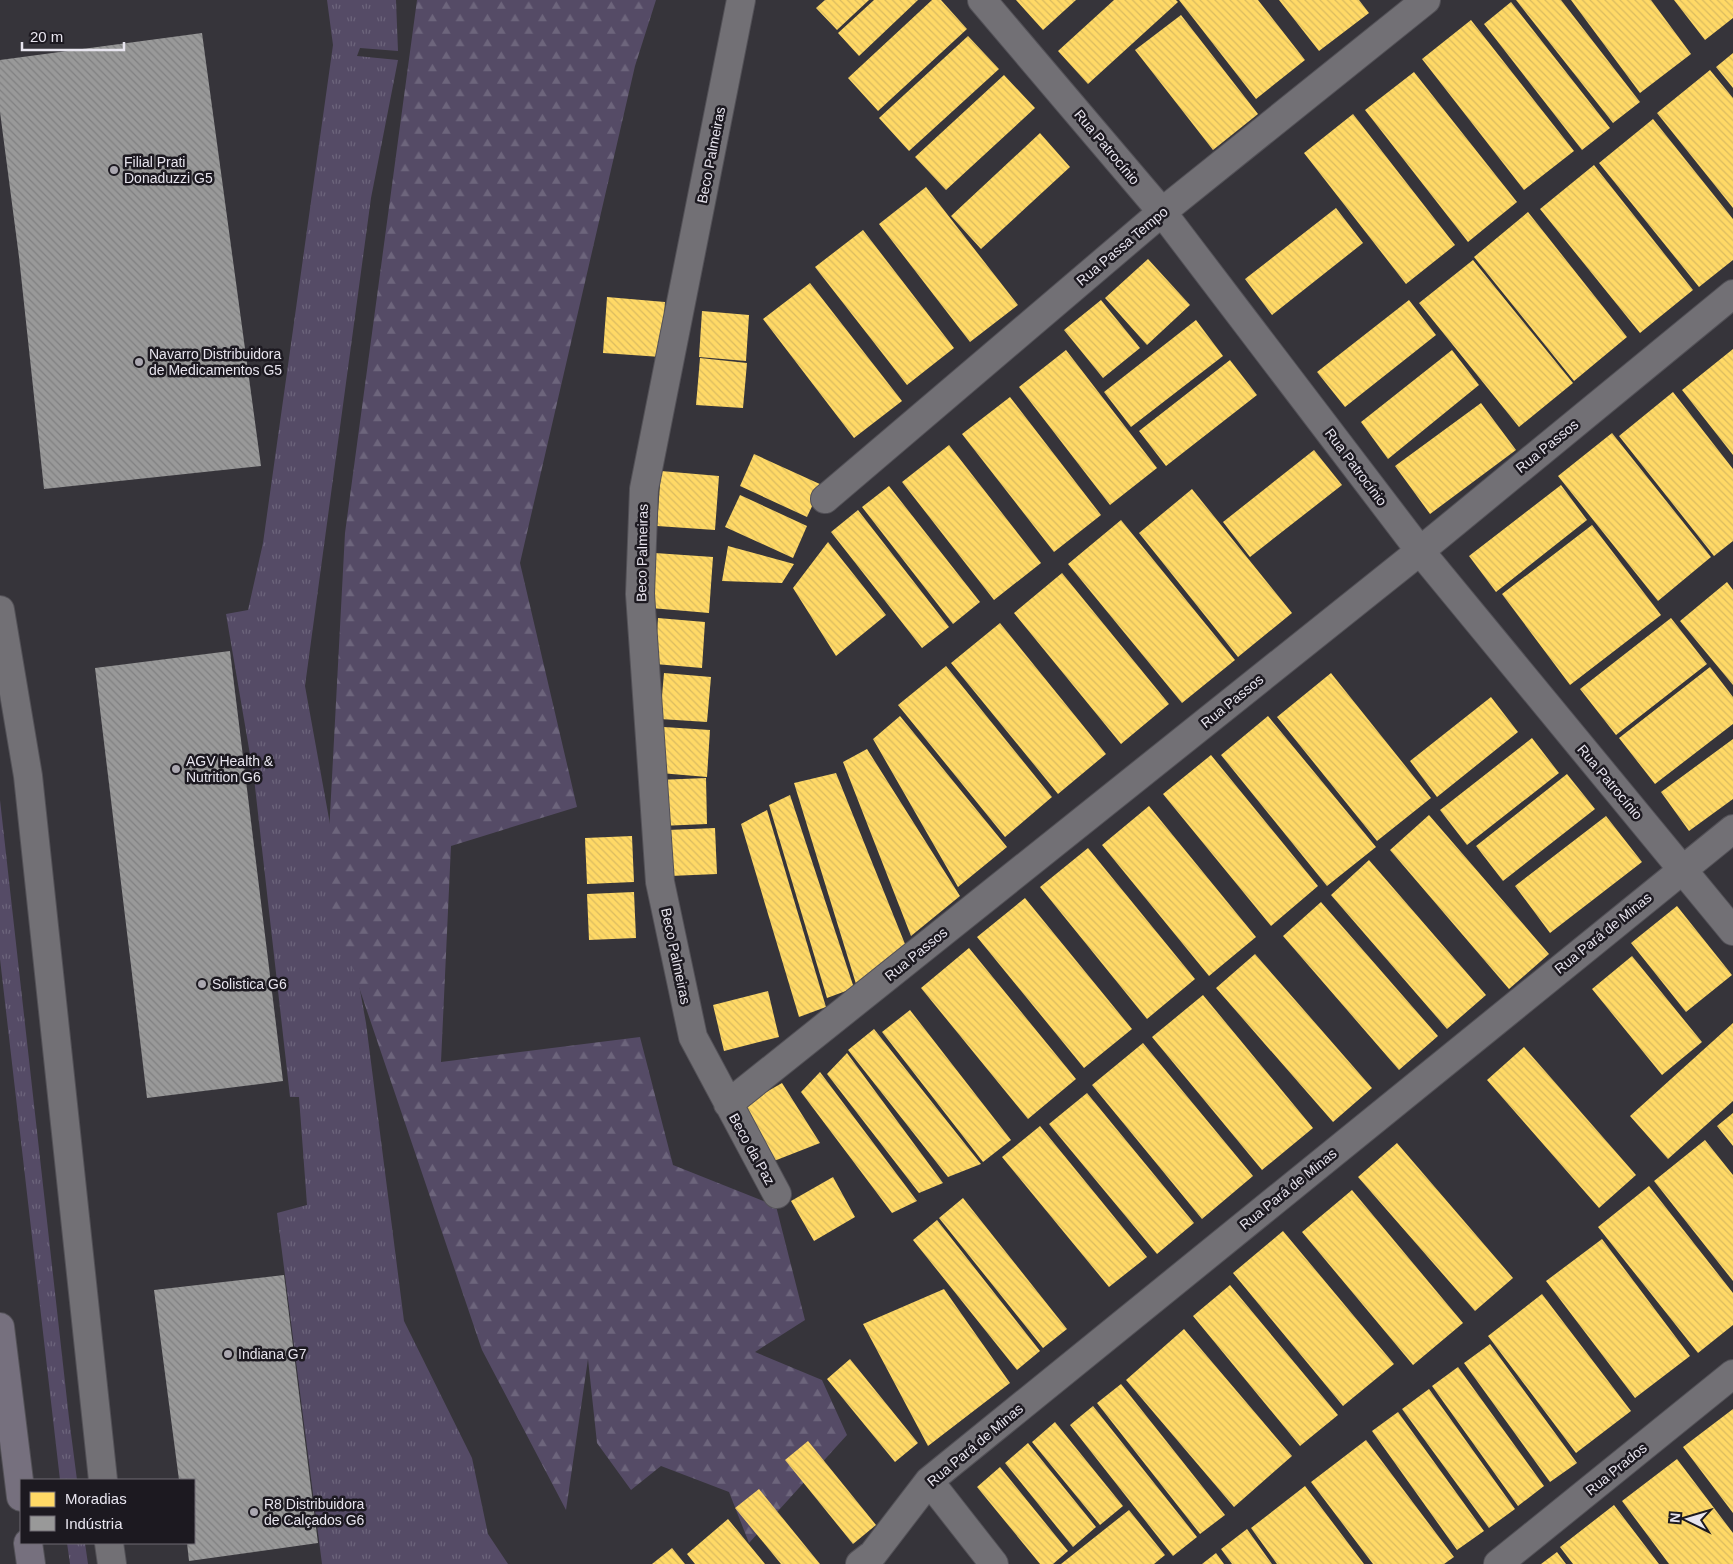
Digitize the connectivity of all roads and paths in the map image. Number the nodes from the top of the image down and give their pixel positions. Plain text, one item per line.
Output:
1 (741, 0) edge
2 (982, 0) edge
3 (1426, 0) edge
4 (1162, 212) junction
5 (1733, 294) edge
6 (825, 499) dead end
7 (1420, 551) junction
8 (0, 610) edge
9 (1733, 829) edge
10 (1682, 869) junction
11 (1733, 931) edge
12 (728, 1104) junction
13 (777, 1194) dead end
14 (0, 1327) edge
15 (1733, 1374) edge
16 (103, 1479) edge
17 (928, 1481) junction
18 (20, 1489) edge
19 (28, 1544) edge
20 (110, 1544) edge
21 (867, 1559) edge
22 (31, 1564) edge
23 (112, 1564) edge
24 (994, 1564) edge
25 (1498, 1564) edge

1 - 12 street, Beco Palmeiras
2 - 4 street, Rua Patrocínio
3 - 4 street, Rua Passa Tempo
4 - 6 street, Rua Passa Tempo
4 - 7 street, Rua Patrocínio
5 - 7 street, Rua Passos
7 - 10 street, Rua Patrocínio
7 - 12 street, Rua Passos
8 - 16 street
9 - 10 street, Rua Pará de Minas
10 - 11 street, Rua Patrocínio
10 - 17 street, Rua Pará de Minas
12 - 13 street, Beco da Paz
14 - 18 highway
15 - 25 street, Rua Prados
17 - 21 street, Rua Pará de Minas
17 - 24 street
19 - 22 highway
20 - 23 street

